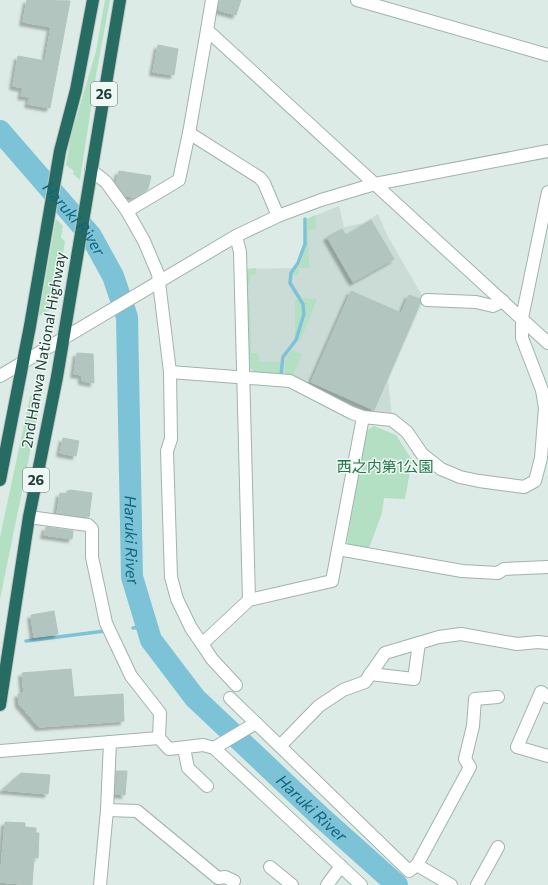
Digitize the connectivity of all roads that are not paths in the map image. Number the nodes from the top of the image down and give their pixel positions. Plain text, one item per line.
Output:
1 (93, 0) edge
2 (120, 0) edge
3 (212, 0) edge
4 (357, 0) edge
5 (207, 30) junction
6 (548, 55) edge
7 (189, 133) junction
8 (548, 151) edge
9 (91, 170) junction
10 (375, 184) junction
11 (548, 192) edge
12 (127, 211) junction
13 (278, 216) junction
14 (544, 225) edge
15 (236, 236) junction
16 (159, 282) junction
17 (427, 300) dead end
18 (503, 301) junction
19 (522, 318) junction
20 (63, 338) junction
21 (548, 343) edge
22 (23, 363) junction
23 (170, 372) junction
24 (0, 376) edge
25 (243, 378) junction
26 (364, 417) junction
27 (0, 480) edge
28 (29, 517) junction
29 (338, 549) junction
30 (548, 567) edge
31 (249, 600) junction
32 (419, 643) junction
33 (548, 643) edge
34 (202, 644) junction
35 (370, 674) junction
36 (236, 685) dead end
37 (498, 696) dead end
38 (548, 697) edge
39 (230, 698) dead end
40 (0, 705) edge
41 (253, 725) junction
42 (159, 738) junction
43 (110, 742) junction
44 (217, 746) junction
45 (280, 746) junction
46 (184, 748) junction
47 (0, 751) edge
48 (548, 756) edge
49 (207, 786) dead end
50 (107, 810) junction
51 (498, 847) dead end
52 (417, 865) junction
53 (341, 866) junction
54 (270, 867) dead end
55 (217, 881) edge
56 (234, 881) dead end
57 (100, 885) edge
58 (292, 885) edge
59 (327, 885) edge
60 (361, 885) edge
61 (451, 885) edge
62 (477, 885) edge

1 - 22 highway, 2nd Hanwa National Highway / 26
2 - 9 highway, 2nd Hanwa National Highway / 26
3 - 5 street
4 - 6 street
5 - 7 street
5 - 10 street
7 - 12 street
7 - 13 street
8 - 10 street
9 - 12 street
9 - 20 highway, 2nd Hanwa National Highway / 26
10 - 13 street
10 - 18 street
11 - 14 street
12 - 16 street
13 - 15 street
14 - 19 street
15 - 16 street
15 - 25 street
16 - 20 street
16 - 23 street
17 - 18 street
18 - 19 street
19 - 21 street
19 - 26 street
20 - 22 street
20 - 28 highway, 2nd Hanwa National Highway / 26
22 - 24 street
22 - 27 highway, 2nd Hanwa National Highway / 26
23 - 25 street
23 - 34 street
25 - 26 street
25 - 31 street
26 - 29 street
28 - 40 highway, 2nd Hanwa National Highway / 26
28 - 42 street
29 - 30 street
29 - 31 street
31 - 34 street
32 - 33 street
32 - 35 street
32 - 35 street
34 - 36 street
35 - 45 street
37 - 52 street
38 - 48 street
39 - 41 street
41 - 44 street
41 - 45 street
42 - 43 street
42 - 46 street
43 - 47 street
43 - 50 street
44 - 46 street
44 - 53 street
45 - 52 street
46 - 49 street
50 - 55 street
50 - 57 street
51 - 62 street
52 - 61 street
53 - 59 street
53 - 60 street
54 - 58 street
55 - 56 street

